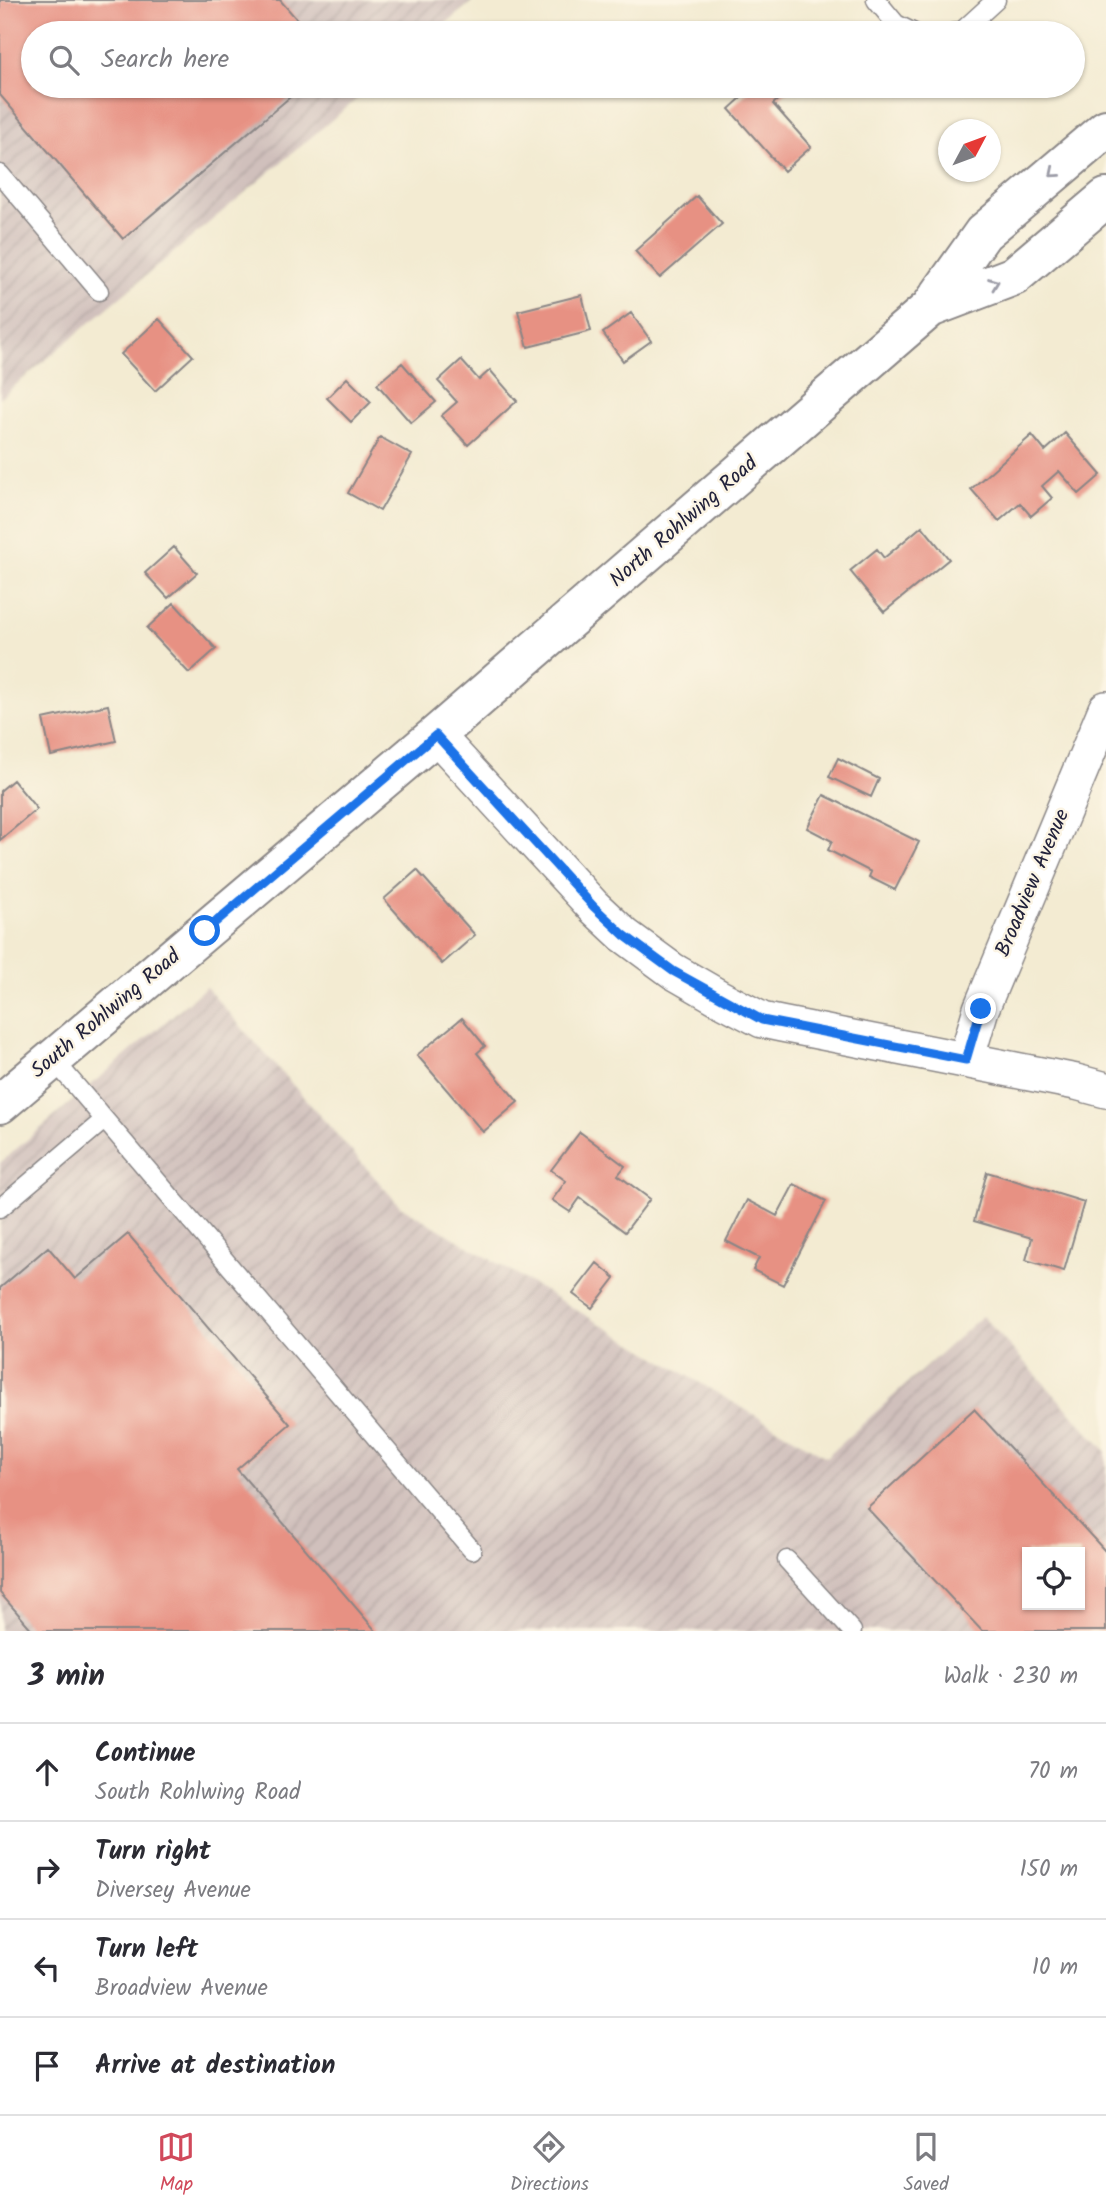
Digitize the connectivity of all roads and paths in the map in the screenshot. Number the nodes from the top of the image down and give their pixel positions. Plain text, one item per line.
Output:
1 (876, 0) edge
2 (996, 0) edge
3 (894, 21) edge
4 (973, 21) edge
5 (1106, 129) edge
6 (0, 174) edge
7 (1106, 198) edge
8 (99, 291) dead end
9 (930, 308) junction
10 (1106, 709) edge
11 (436, 735) junction
12 (53, 1059) junction
13 (966, 1060) junction
14 (1106, 1090) edge
15 (0, 1104) edge
16 (104, 1120) junction
17 (0, 1208) edge
18 (472, 1550) dead end
19 (787, 1560) dead end
20 (852, 1631) edge

1 - 3 lane
2 - 4 lane
5 -> 9 main road, North Rohlwing Road
6 - 8 lane
9 -> 7 main road, North Rohlwing Road
9 - 11 main road, North Rohlwing Road
10 - 13 street, Broadview Avenue
11 - 12 main road, South Rohlwing Road
11 - 13 street
12 - 15 main road, South Rohlwing Road
12 - 16 lane
13 - 14 street
16 - 17 lane
16 - 18 lane
19 - 20 lane

